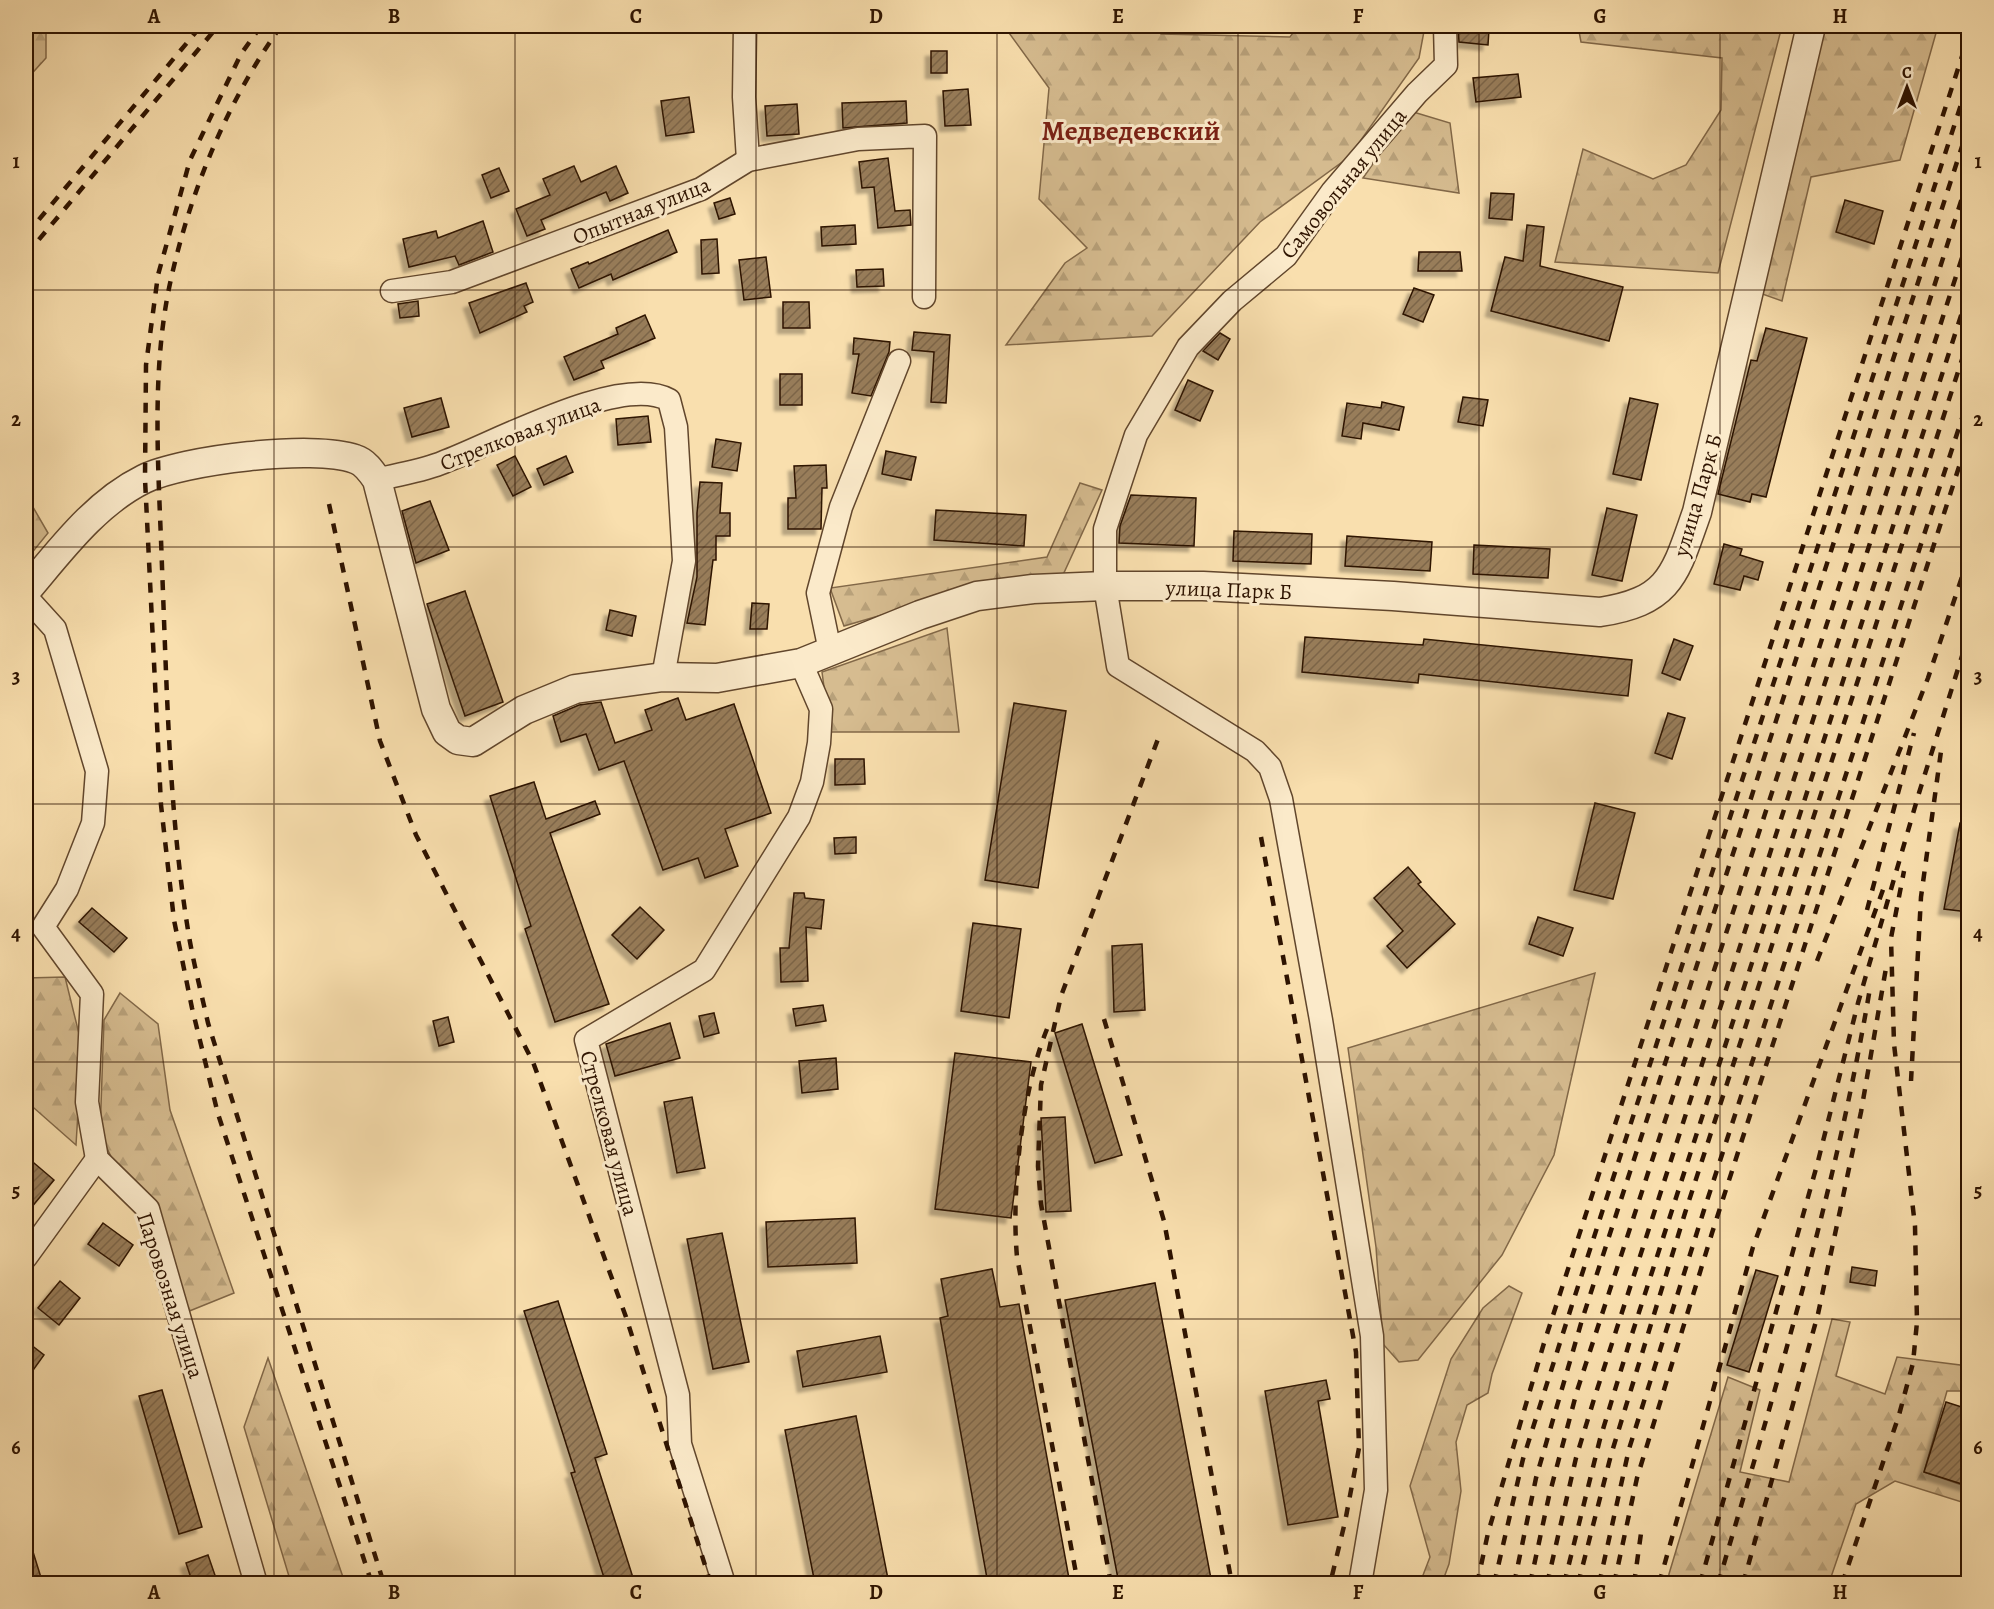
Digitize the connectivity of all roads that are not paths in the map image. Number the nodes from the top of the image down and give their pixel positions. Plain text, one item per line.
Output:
1 (744, 26) edge
2 (1445, 26) edge
3 (1811, 26) edge
4 (748, 160) junction
5 (392, 291) dead end
6 (924, 297) dead end
7 (899, 361) dead end
8 (377, 480) junction
9 (1105, 586) junction
10 (26, 591) edge
11 (26, 597) edge
12 (830, 651) junction
13 (801, 663) junction
14 (663, 678) junction
15 (34, 929) edge
16 (97, 1159) junction
17 (26, 1257) edge
18 (256, 1584) edge
19 (724, 1584) edge
20 (1359, 1584) edge

1 - 4 street
2 - 9 street, Самовольная улица
3 - 9 street, улица Парк Б
4 - 5 street, Опытная улица
4 - 6 street, Опытная улица
7 - 12 street
8 - 10 street
8 - 14 street
8 - 14 street, Стрелковая улица
9 - 12 street
9 - 20 street, Самовольная улица
11 - 15 street
12 - 13 street
13 - 14 street
13 - 19 street, Стрелковая улица
15 - 16 street
16 - 17 street
16 - 18 street, Паровозная улица

